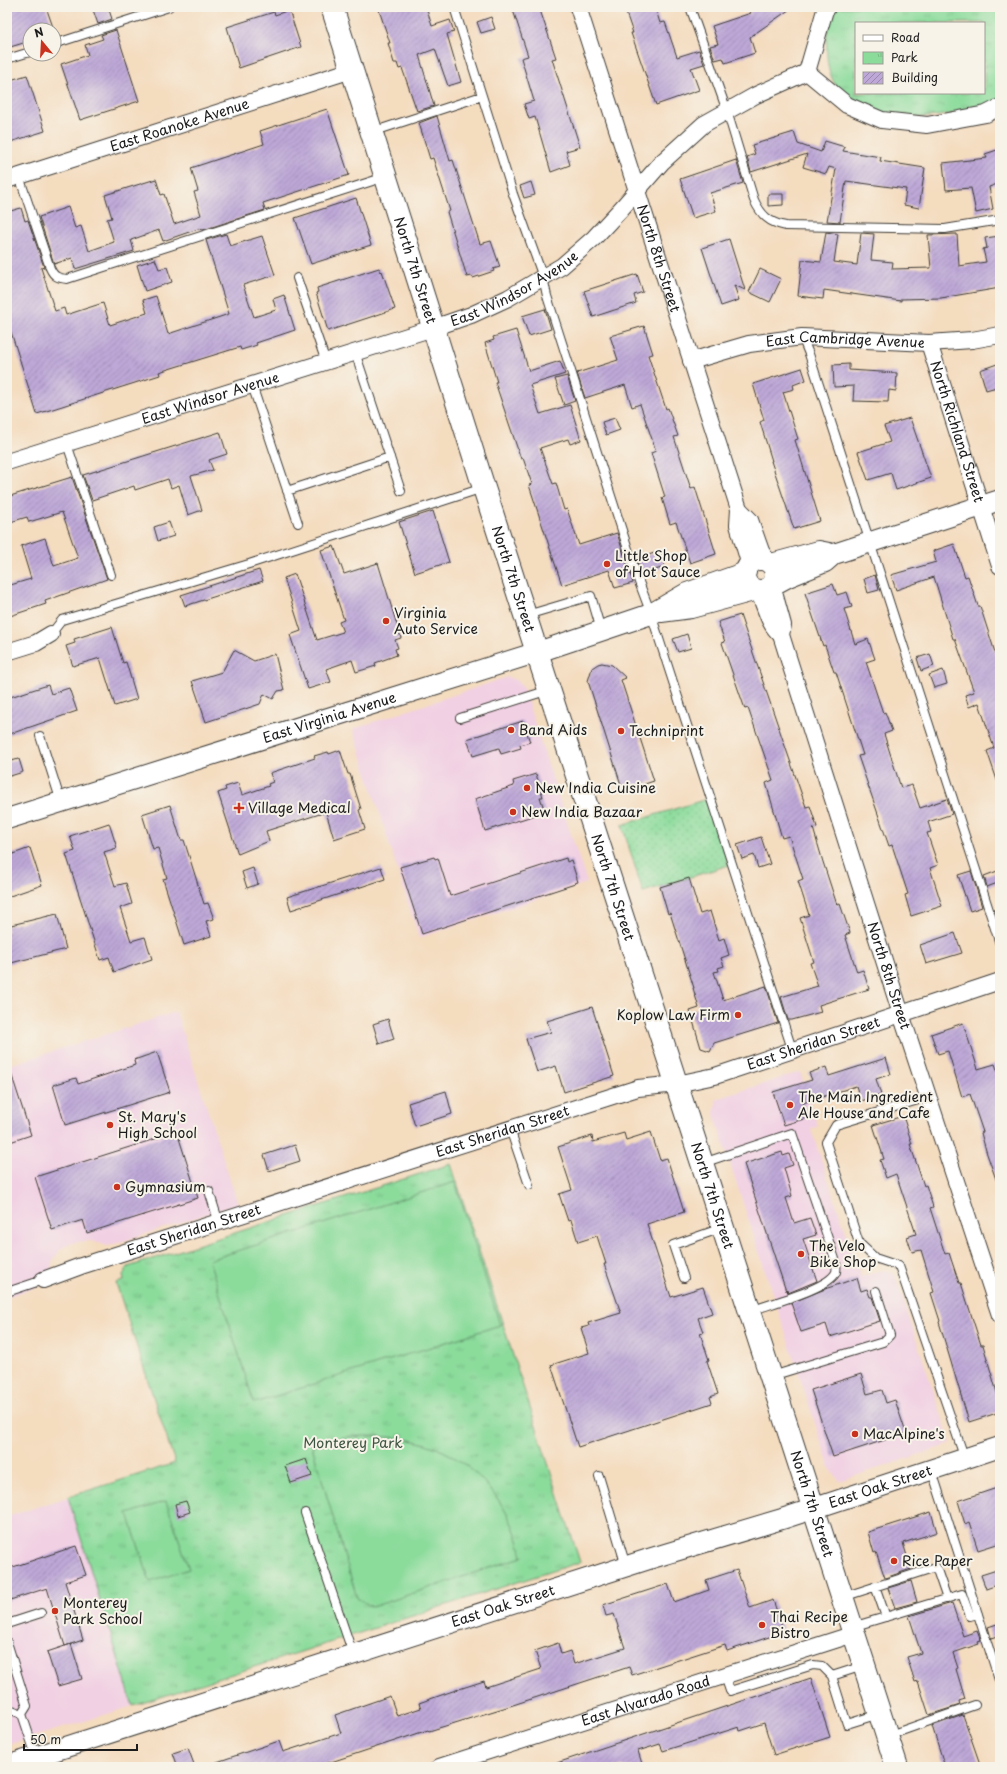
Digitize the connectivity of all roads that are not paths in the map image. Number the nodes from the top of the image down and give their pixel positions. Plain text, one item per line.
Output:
1 (169, 7) edge
2 (332, 7) edge
3 (454, 7) edge
4 (578, 7) edge
5 (690, 7) edge
6 (828, 7) edge
7 (62, 41) edge
8 (22, 54) edge
9 (7, 59) edge
10 (352, 70) junction
11 (807, 72) junction
12 (482, 96) junction
13 (1000, 107) edge
14 (727, 111) junction
15 (372, 132) junction
16 (386, 177) junction
17 (13, 178) edge
18 (638, 191) junction
19 (1000, 220) edge
20 (543, 277) junction
21 (297, 278) dead end
22 (433, 328) junction
23 (1000, 335) edge
24 (802, 337) junction
25 (929, 343) junction
26 (355, 352) junction
27 (691, 361) junction
28 (326, 362) junction
29 (252, 385) junction
30 (66, 444) junction
31 (390, 457) junction
32 (7, 462) edge
33 (484, 488) junction
34 (287, 491) junction
35 (401, 491) dead end
36 (1000, 500) edge
37 (981, 506) junction
38 (739, 509) junction
39 (298, 523) dead end
40 (870, 542) junction
41 (834, 554) junction
42 (769, 563) junction
43 (1000, 566) edge
44 (746, 570) junction
45 (111, 575) dead end
46 (765, 588) junction
47 (651, 614) junction
48 (526, 616) junction
49 (601, 630) junction
50 (51, 634) joint
51 (7, 652) edge
52 (538, 652) junction
53 (550, 690) junction
54 (460, 718) dead end
55 (40, 736) dead end
56 (61, 802) junction
57 (7, 819) edge
58 (1000, 944) edge
59 (1000, 981) edge
60 (901, 1014) junction
61 (792, 1049) junction
62 (677, 1084) junction
63 (928, 1097) junction
64 (510, 1129) junction
65 (703, 1163) junction
66 (529, 1185) dead end
67 (209, 1191) dead end
68 (219, 1222) junction
69 (723, 1227) junction
70 (684, 1278) dead end
71 (43, 1280) joint
72 (876, 1291) dead end
73 (7, 1292) edge
74 (750, 1311) junction
75 (1000, 1315) edge
76 (771, 1377) junction
77 (1000, 1447) edge
78 (965, 1459) junction
79 (932, 1471) junction
80 (598, 1476) dead end
81 (814, 1509) junction
82 (305, 1513) dead end
83 (626, 1566) junction
84 (876, 1586) junction
85 (842, 1597) junction
86 (947, 1599) junction
87 (41, 1613) dead end
88 (978, 1614) junction
89 (886, 1617) junction
90 (7, 1624) edge
91 (853, 1631) junction
92 (7, 1642) edge
93 (808, 1649) junction
94 (354, 1655) junction
95 (813, 1665) junction
96 (864, 1666) junction
97 (725, 1676) junction
98 (832, 1676) junction
99 (1000, 1683) edge
100 (975, 1705) dead end
101 (7, 1708) edge
102 (22, 1714) junction
103 (880, 1714) junction
104 (886, 1736) junction
105 (36, 1757) junction
106 (7, 1766) edge
107 (438, 1767) edge
108 (896, 1767) edge

1 - 7 lane
2 - 10 main road, North 7th Street
3 - 12 lane
4 - 18 street, North 8th Street
5 - 14 lane
6 - 11 street
8 - 9 lane
10 - 15 main road, North 7th Street
10 - 17 street, East Roanoke Avenue
11 - 13 street
11 - 14 street, East Windsor Avenue
12 - 15 lane
12 - 20 lane
14 - 18 street, East Windsor Avenue
14 - 19 lane
15 - 16 main road, North 7th Street
16 - 17 lane
16 - 22 main road, North 7th Street
18 - 20 street, East Windsor Avenue
18 - 27 street, North 8th Street
20 - 22 street, East Windsor Avenue
20 - 47 lane
21 - 28 lane
22 - 26 street, East Windsor Avenue
22 - 33 main road, North 7th Street
23 - 25 street, East Cambridge Avenue
24 - 25 street, East Cambridge Avenue
24 - 27 street, East Cambridge Avenue
24 - 40 lane
25 - 37 street, North Richland Street
26 - 28 street, East Windsor Avenue
26 - 31 lane
27 - 38 street, North 8th Street
28 - 29 street, East Windsor Avenue
29 - 30 street, East Windsor Avenue
29 - 34 lane
30 - 32 street, East Windsor Avenue
30 - 45 lane
31 - 34 lane
31 - 35 lane
33 - 48 main road, North 7th Street
33 - 50 lane
34 - 39 lane
36 - 37 street, East Virginia Avenue
37 - 40 street, East Virginia Avenue
37 - 43 street, North Richland Street
38 - 42 street, North 8th Street
38 - 44 street, North 8th Street
40 - 41 street, East Virginia Avenue
40 - 58 lane
41 - 42 street, East Virginia Avenue
41 - 46 street, East Virginia Avenue
42 - 44 street
42 - 46 street
44 - 46 street
44 - 47 street, East Virginia Avenue
46 - 47 street, East Virginia Avenue
46 - 60 street, North 8th Street
47 - 49 street, East Virginia Avenue
47 - 61 lane
48 - 49 lane
48 - 52 main road, North 7th Street
49 - 52 street, East Virginia Avenue
50 - 51 street
52 - 53 main road, North 7th Street
52 - 56 street, East Virginia Avenue
53 - 54 lane
53 - 62 main road, North 7th Street
55 - 56 lane
56 - 57 street, East Virginia Avenue
59 - 60 street, East Sheridan Street
60 - 61 street, East Sheridan Street
60 - 63 street, North 8th Street
61 - 62 street, East Sheridan Street
62 - 64 street, East Sheridan Street
62 - 65 main road, North 7th Street
63 - 75 street, North 8th Street
63 - 78 lane
64 - 66 lane
64 - 68 street, East Sheridan Street
65 - 69 main road, North 7th Street
65 - 74 lane
67 - 68 lane
68 - 71 street, East Sheridan Street
69 - 70 lane
69 - 74 main road, North 7th Street
71 - 73 lane, East Sheridan Street
72 - 76 lane
74 - 76 main road, North 7th Street
76 - 81 main road, North 7th Street
77 - 78 street, East Oak Street
78 - 79 street, East Oak Street
79 - 81 street, East Oak Street
79 - 88 lane
80 - 83 lane
81 - 83 street, East Oak Street
81 - 85 main road, North 7th Street
82 - 94 lane
83 - 94 street, East Oak Street
84 - 85 lane
84 - 86 lane
84 - 89 lane
85 - 91 main road, North 7th Street
86 - 88 lane
86 - 89 lane
87 - 90 lane
88 - 99 lane
89 - 91 lane
91 - 93 street, East Alvarado Road
91 - 96 main road, North 7th Street
92 - 102 lane
93 - 95 lane
93 - 97 street, East Alvarado Road
94 - 105 street, East Oak Street
95 - 97 lane
95 - 98 lane
96 - 98 lane
96 - 103 main road, North 7th Street
97 - 107 street, East Alvarado Road
98 - 103 lane
100 - 104 lane
101 - 102 lane
102 - 105 lane
103 - 104 main road, North 7th Street
104 - 108 main road, North 7th Street
105 - 106 street, East Oak Street

